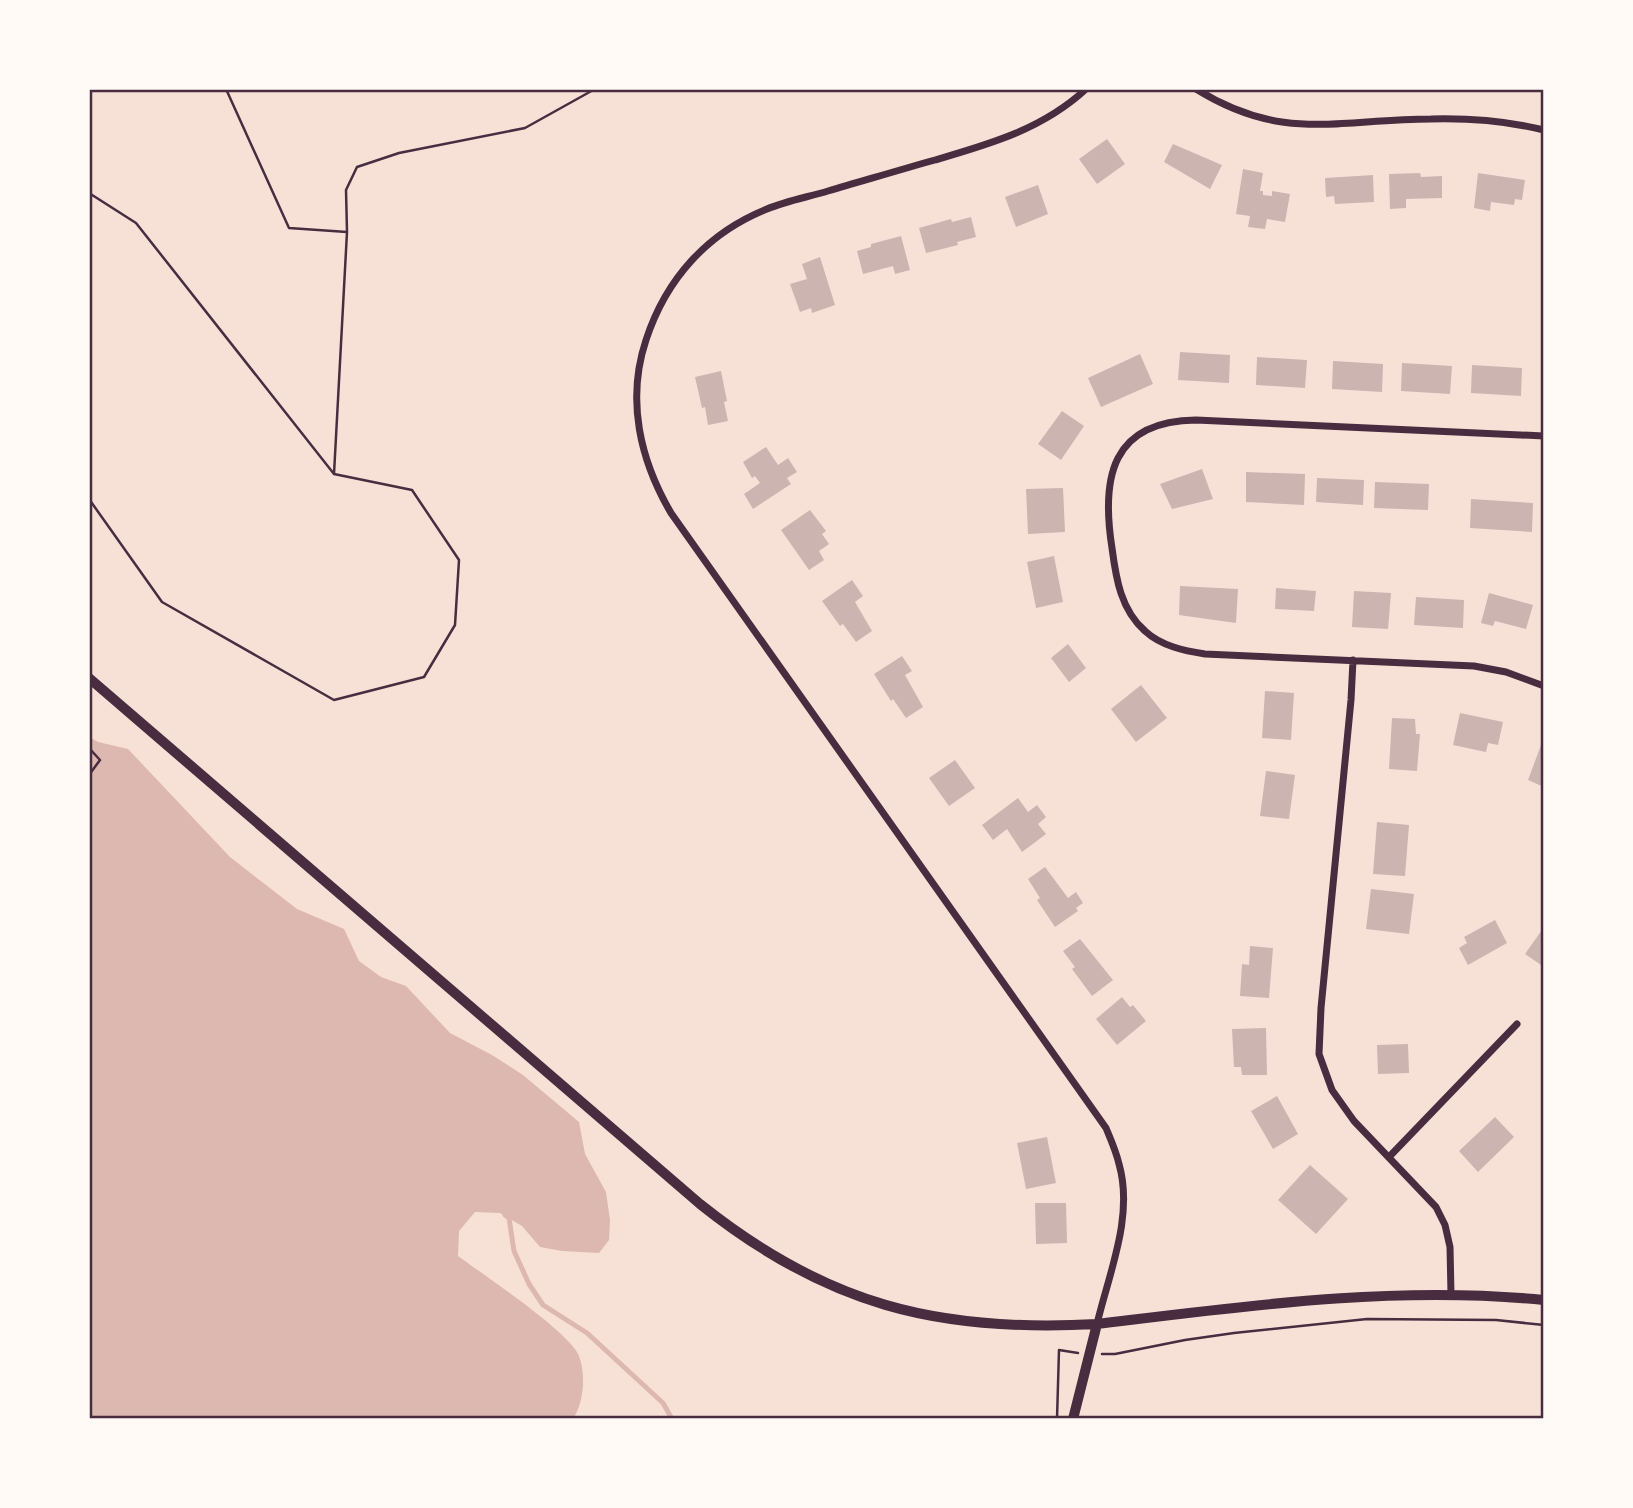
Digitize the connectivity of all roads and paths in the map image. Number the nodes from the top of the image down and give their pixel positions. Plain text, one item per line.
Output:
1 (226, 89) edge
2 (596, 89) edge
3 (1086, 89) edge
4 (1196, 89) edge
5 (1544, 130) edge
6 (89, 193) edge
7 (347, 232) junction
8 (1544, 436) edge
9 (334, 474) junction
10 (89, 499) edge
11 (1353, 660) junction
12 (89, 678) edge
13 (1544, 687) edge
14 (89, 748) edge
15 (89, 775) edge
16 (1517, 1024) dead end
17 (1389, 1157) junction
18 (1451, 1294) junction
19 (1544, 1300) edge
20 (1097, 1324) junction
21 (1544, 1325) edge
22 (1088, 1354) junction
23 (1057, 1419) edge
24 (1073, 1419) edge

1 - 7 path
2 - 7 path
3 - 20 street
4 - 5 street
6 - 9 path
7 - 9 path
8 - 11 street
9 - 10 path
11 - 13 street
11 - 17 street
12 - 20 street
14 - 15 path
16 - 17 street
17 - 18 street
18 - 19 street
18 - 20 street
20 - 22 street
21 - 22 path
22 - 23 path
22 - 24 street

